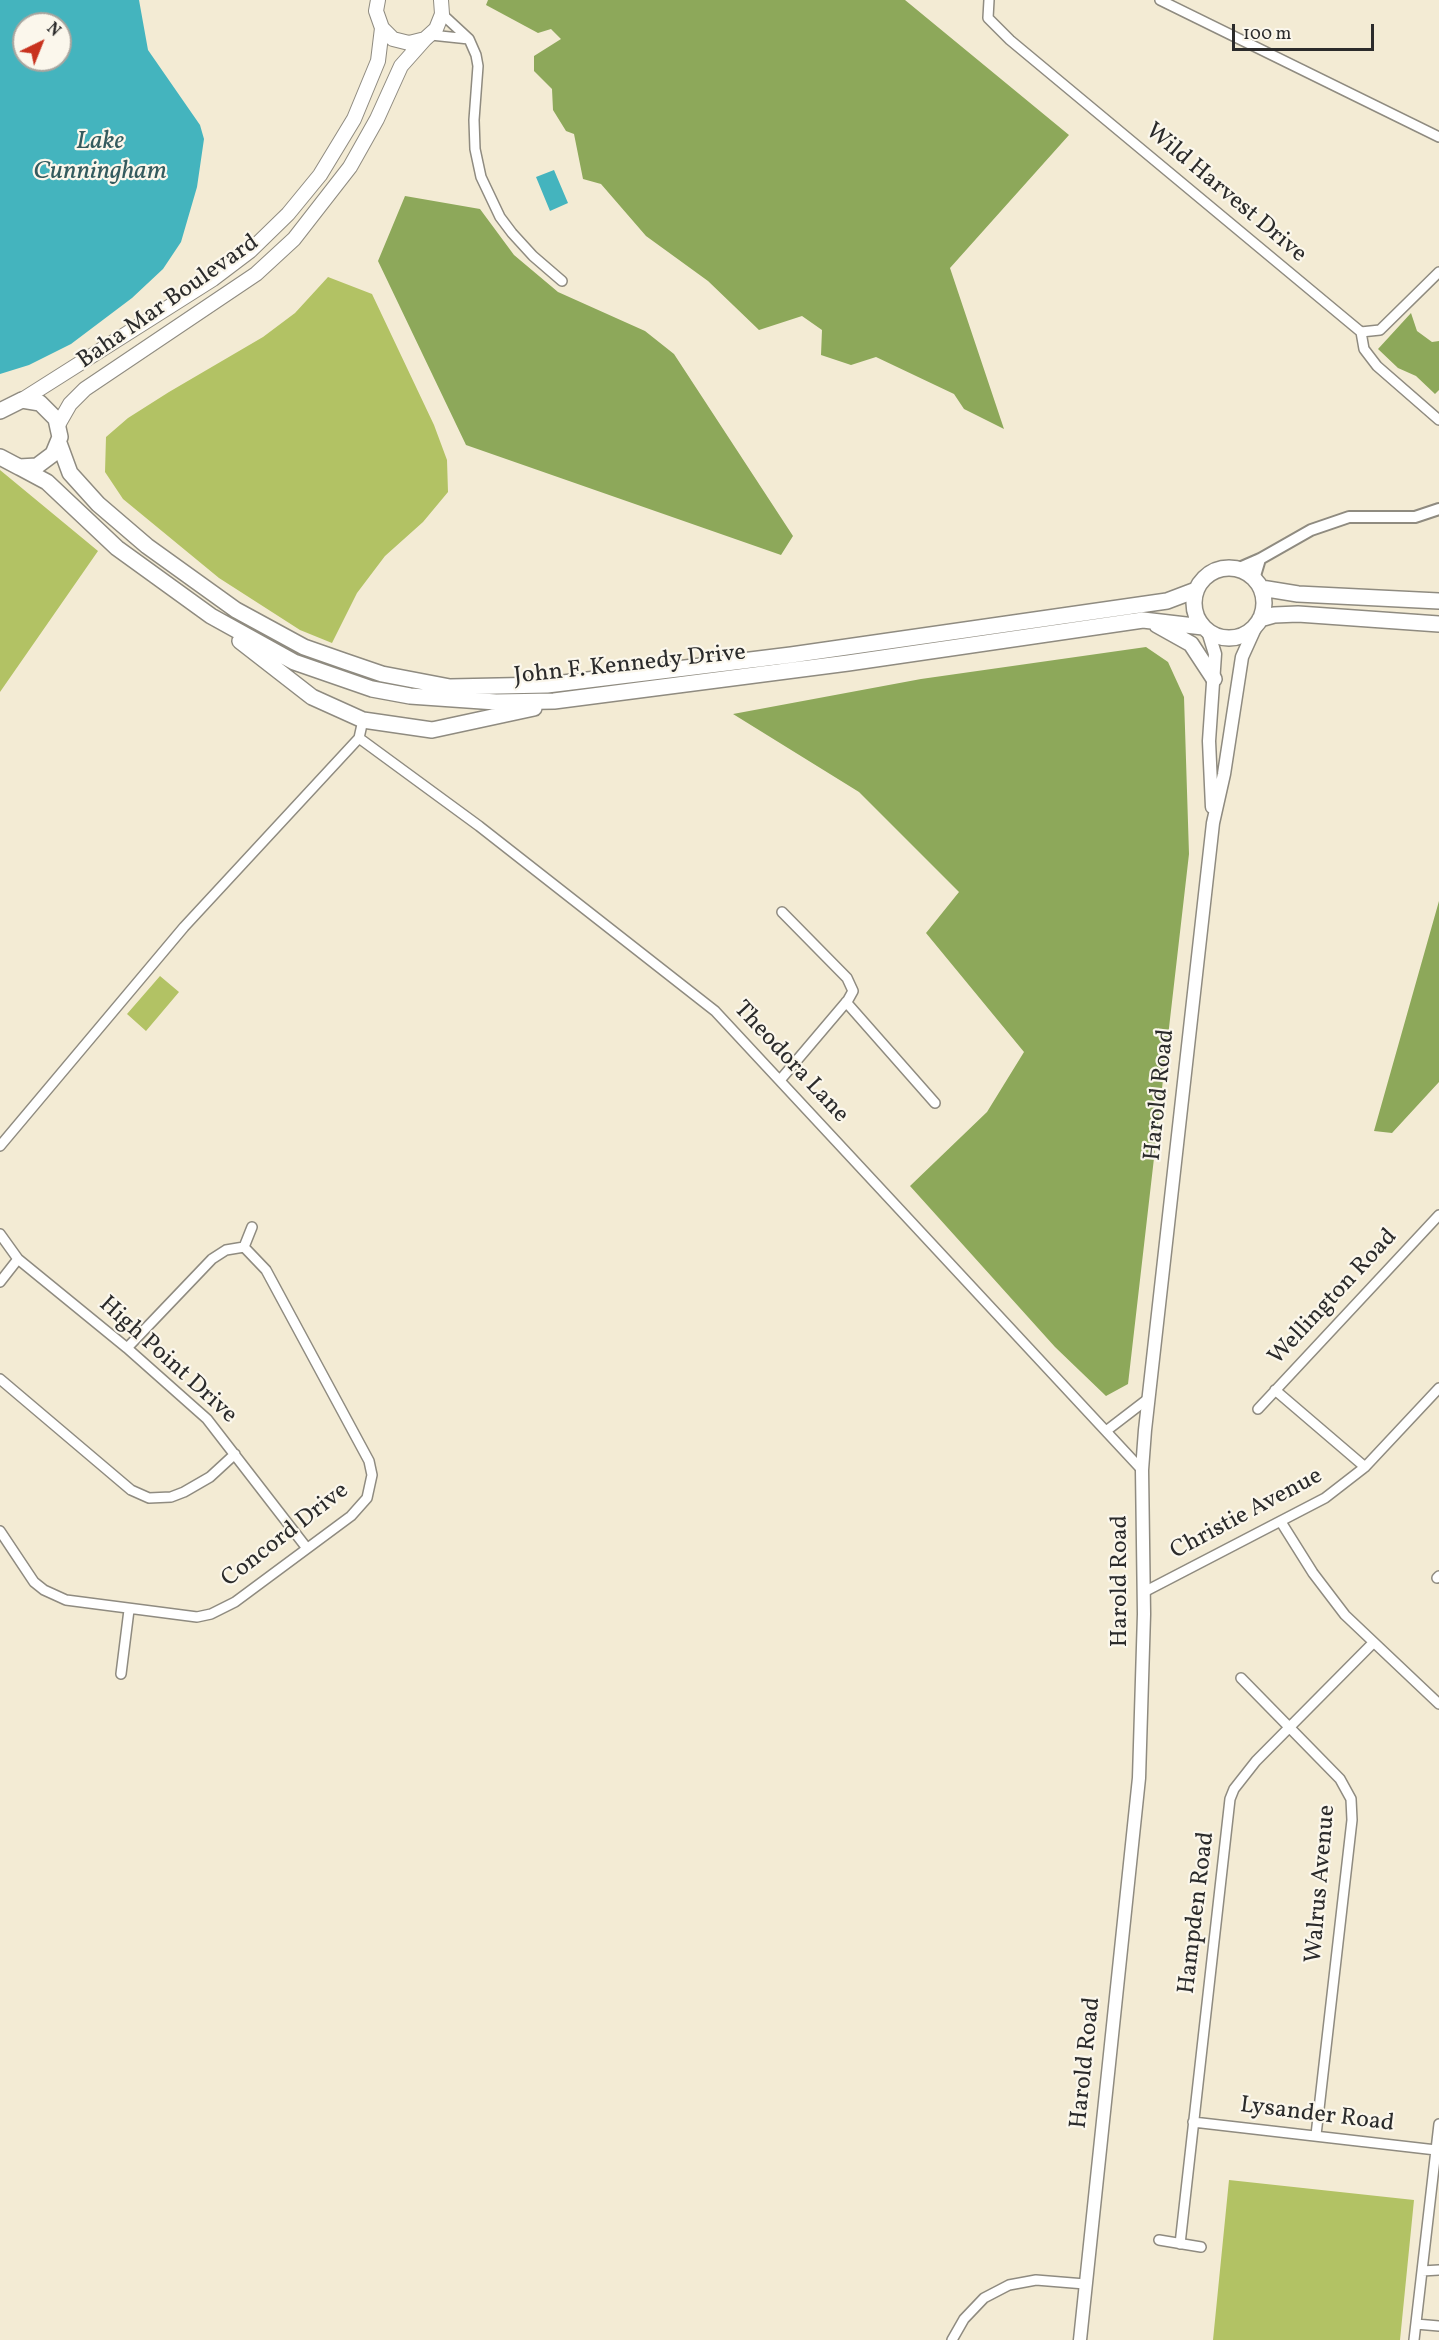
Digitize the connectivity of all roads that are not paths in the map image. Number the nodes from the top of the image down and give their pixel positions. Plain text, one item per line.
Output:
1 (378, 0) edge
2 (989, 0) edge
3 (1160, 0) edge
4 (441, 7) edge
5 (382, 28) junction
6 (428, 37) junction
7 (469, 39) junction
8 (1439, 137) edge
9 (1439, 272) edge
10 (562, 281) dead end
11 (1361, 333) junction
12 (22, 400) junction
13 (2, 408) edge
14 (1439, 420) edge
15 (58, 424) junction
16 (58, 443) junction
17 (0, 457) edge
18 (19, 467) junction
19 (1439, 509) edge
20 (1260, 559) junction
21 (1237, 569) junction
22 (1257, 583) junction
23 (1196, 590) junction
24 (1439, 601) edge
25 (211, 616) junction
26 (1143, 620) junction
27 (1258, 622) junction
28 (1439, 624) edge
29 (1206, 629) junction
30 (1214, 678) junction
31 (554, 701) junction
32 (363, 720) junction
33 (359, 738) junction
34 (1213, 823) junction
35 (782, 912) dead end
36 (846, 1002) junction
37 (781, 1079) junction
38 (935, 1103) dead end
39 (0, 1146) edge
40 (1439, 1215) edge
41 (252, 1227) dead end
42 (0, 1234) edge
43 (4, 1246) edge
44 (244, 1247) junction
45 (18, 1258) junction
46 (0, 1281) edge
47 (127, 1348) junction
48 (0, 1379) edge
49 (1439, 1388) edge
50 (1275, 1390) junction
51 (1149, 1398) junction
52 (1258, 1409) dead end
53 (1106, 1431) junction
54 (235, 1454) junction
55 (1365, 1467) junction
56 (1142, 1470) junction
57 (1281, 1522) junction
58 (0, 1531) edge
59 (306, 1548) junction
60 (1144, 1592) junction
61 (129, 1610) junction
62 (1373, 1643) junction
63 (122, 1674) dead end
64 (1241, 1678) dead end
65 (1439, 1704) edge
66 (1290, 1727) junction
67 (1193, 2122) junction
68 (1439, 2124) edge
69 (1316, 2135) junction
70 (1436, 2150) junction
71 (1159, 2240) dead end
72 (1179, 2244) junction
73 (1201, 2247) dead end
74 (1439, 2270) edge
75 (1422, 2271) junction
76 (1085, 2284) junction
77 (1416, 2324) junction
78 (1439, 2326) edge
79 (952, 2340) edge
80 (1080, 2340) edge
81 (1414, 2340) edge

1 - 5 main road, Baha Mar Boulevard
2 - 11 street, Wild Harvest Drive
3 - 8 street
4 - 6 main road, Baha Mar Boulevard
4 - 7 street
5 - 6 main road
5 - 12 main road, Baha Mar Boulevard
6 - 7 street
6 - 15 main road, Baha Mar Boulevard
7 - 10 street
9 - 11 street
11 - 14 street
12 - 13 highway
12 - 15 highway
15 - 16 highway, John F. Kennedy Drive
16 - 18 highway
16 - 23 highway, John F. Kennedy Drive
17 - 18 highway, John F. Kennedy Drive
18 - 25 highway, John F. Kennedy Drive
19 - 20 street
20 - 21 street
20 - 22 street
21 - 22 highway
21 - 23 highway, John F. Kennedy Drive
22 - 24 highway
22 - 27 highway
23 - 29 highway
25 - 31 highway, John F. Kennedy Drive
25 - 32 highway
26 - 29 highway, John F. Kennedy Drive
26 - 30 highway
26 - 31 highway, John F. Kennedy Drive
27 - 28 highway, John F. Kennedy Drive
27 - 29 highway, John F. Kennedy Drive
27 - 34 main road, Harold Road
29 - 30 main road, Harold Road
30 - 34 main road, Harold Road
31 - 32 highway
32 - 33 street
33 - 37 street, Theodora Lane
33 - 39 street
34 - 51 main road, Harold Road
35 - 36 street
36 - 37 street
36 - 38 street
37 - 53 street, Theodora Lane
40 - 50 street, Wellington Road
41 - 44 street
42 - 43 street, High Point Drive
43 - 45 street, High Point Drive
44 - 47 street
44 - 59 street, Concord Drive
45 - 46 street
45 - 47 street, High Point Drive
47 - 54 street, High Point Drive
48 - 54 street
49 - 55 street, Christie Avenue
50 - 52 street, Wellington Road
50 - 55 street
51 - 53 street
51 - 56 main road, Harold Road
53 - 56 street, Theodora Lane
54 - 59 street, High Point Drive
55 - 57 street, Christie Avenue
56 - 60 main road, Harold Road
57 - 60 street, Christie Avenue
57 - 62 street
58 - 61 street, Concord Drive
59 - 61 street, Concord Drive
60 - 76 main road, Harold Road
61 - 63 street
62 - 65 street
62 - 66 street, Hampden Road
64 - 66 street, Walrus Avenue
66 - 67 street, Hampden Road
66 - 69 street, Walrus Avenue
67 - 69 street, Lysander Road
67 - 72 street, Hampden Road
68 - 70 street
69 - 70 street, Lysander Road
70 - 75 street
71 - 72 street
72 - 73 street
74 - 75 street
75 - 77 street
76 - 79 street
76 - 80 main road, Harold Road
77 - 78 street
77 - 81 street

